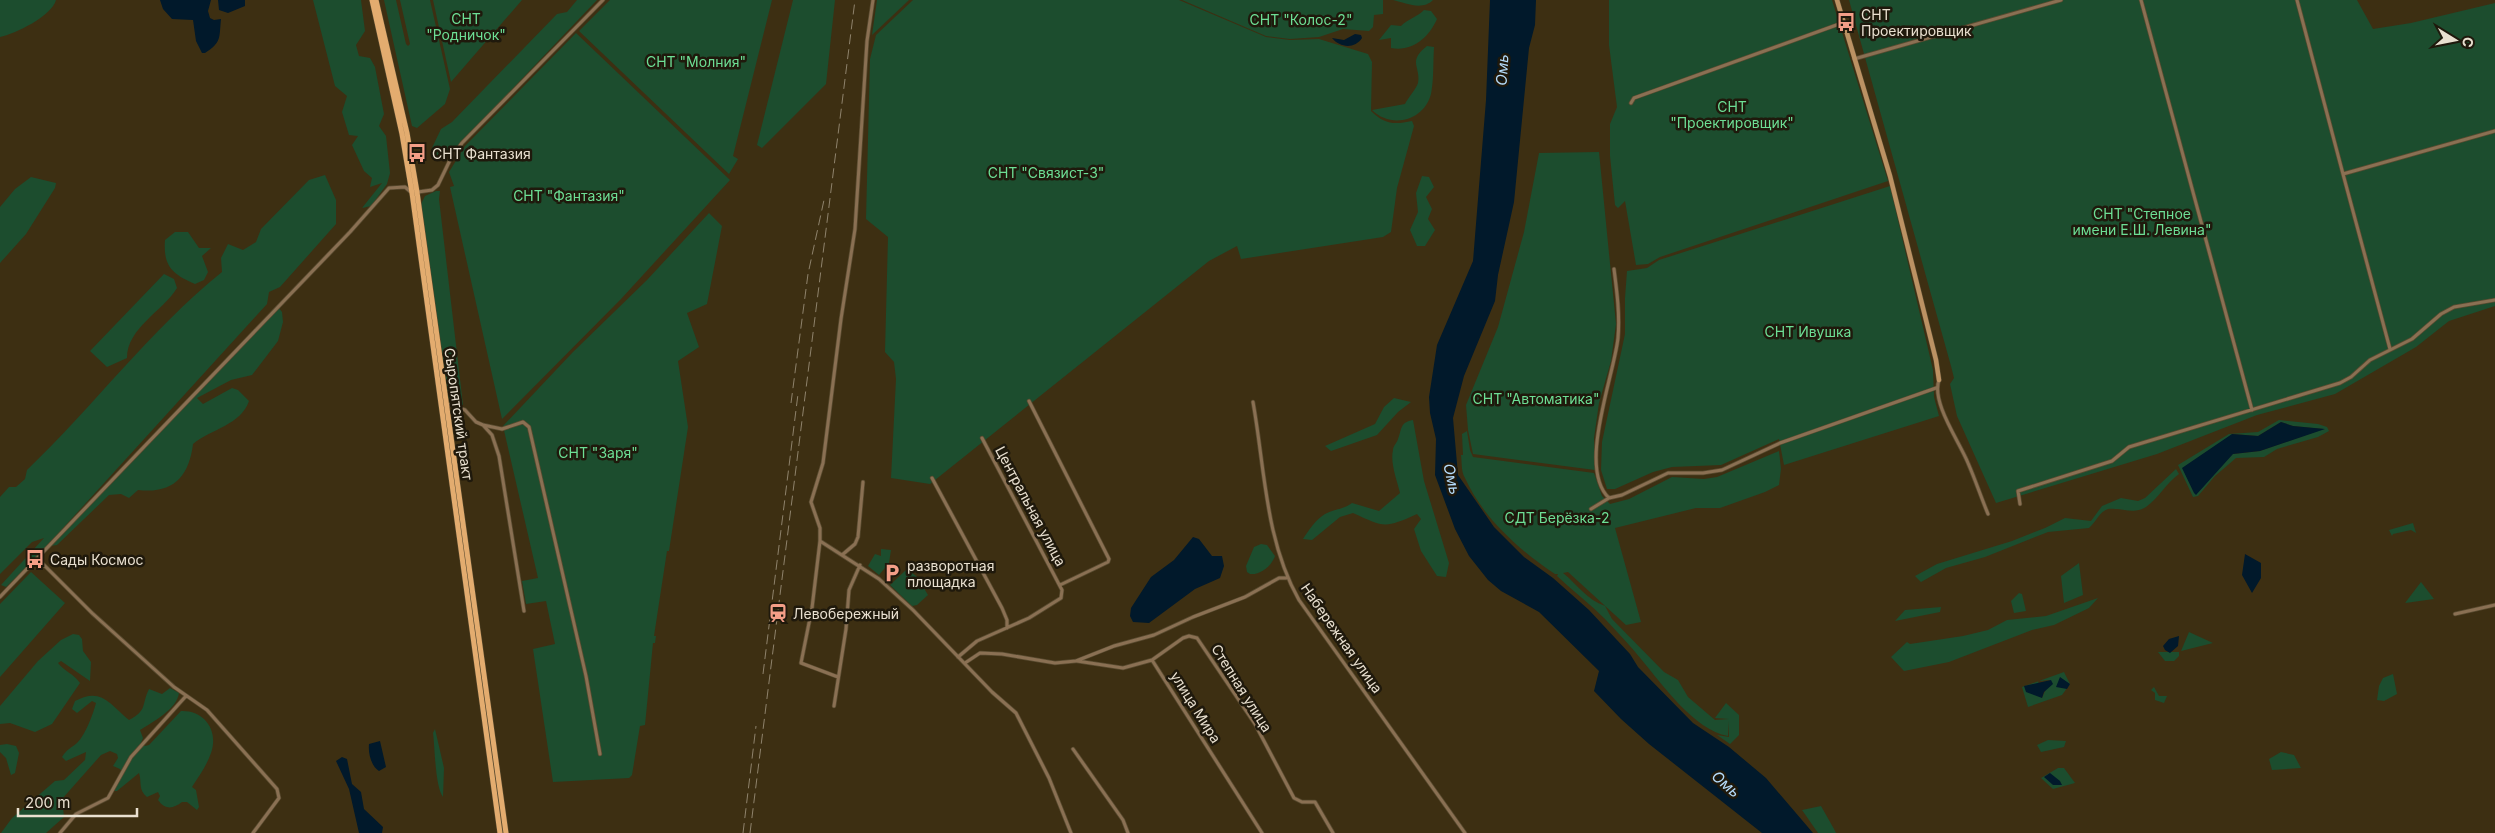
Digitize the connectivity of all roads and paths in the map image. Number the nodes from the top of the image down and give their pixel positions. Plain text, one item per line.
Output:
1 (372, 0) edge
2 (376, 0) edge
3 (603, 0) edge
4 (873, 0) edge
5 (1837, 0) edge
6 (2061, 0) edge
7 (2141, 0) edge
8 (2297, 0) edge
9 (1842, 22) junction
10 (1854, 60) junction
11 (1631, 103) dead end
12 (2495, 131) edge
13 (2343, 174) junction
14 (414, 193) junction
15 (1614, 269) dead end
16 (2495, 300) edge
17 (2390, 349) junction
18 (1939, 380) joint
19 (1936, 388) junction
20 (1028, 401) dead end
21 (1253, 402) dead end
22 (446, 404) junction
23 (2252, 410) junction
24 (483, 425) junction
25 (982, 438) dead end
26 (932, 478) dead end
27 (863, 482) dead end
28 (1609, 498) junction
29 (2020, 504) dead end
30 (1591, 509) dead end
31 (1988, 514) dead end
32 (820, 541) junction
33 (842, 555) junction
34 (37, 558) junction
35 (860, 565) junction
36 (1287, 578) junction
37 (1060, 585) junction
38 (0, 597) edge
39 (2495, 605) edge
40 (524, 611) dead end
41 (2454, 614) dead end
42 (1007, 628) junction
43 (958, 657) junction
44 (1152, 660) junction
45 (1076, 661) junction
46 (964, 663) junction
47 (838, 677) junction
48 (186, 696) junction
49 (834, 706) dead end
50 (1073, 749) dead end
51 (600, 754) dead end
52 (60, 833) edge
53 (254, 833) edge
54 (500, 833) edge
55 (506, 833) edge
56 (1072, 833) edge
57 (1128, 833) edge
58 (1262, 833) edge
59 (1333, 833) edge
60 (1465, 833) edge

1 - 14 main road, Сыропятский тракт
2 - 14 main road, Сыропятский тракт
3 - 14 street
4 - 32 street
5 - 9 street
6 - 10 street
7 - 23 street
8 - 13 street
9 - 10 street
9 - 11 street
10 - 18 street
12 - 13 street
13 - 17 street
14 - 22 main road, Сыропятский тракт
14 - 34 street
14 - 54 main road, Сыропятский тракт
15 - 28 street
16 - 17 street
17 - 23 street
18 - 19 street
19 - 28 street
19 - 31 street
20 - 37 street
21 - 36 street, Набережная улица
22 - 24 street
22 - 55 main road, Сыропятский тракт
23 - 29 street
24 - 40 street
24 - 51 street
25 - 37 street, Центральная улица
26 - 42 street
27 - 33 street
28 - 30 street
32 - 33 street
32 - 47 street
33 - 35 street
34 - 38 street
34 - 48 street
35 - 43 street
35 - 47 street
36 - 45 street
36 - 60 street, Набережная улица
37 - 42 street
39 - 41 street
42 - 43 street
43 - 46 street
44 - 45 street
44 - 58 street, улица Мира
44 - 59 street, Степная улица
45 - 46 street
46 - 56 street
47 - 49 street
48 - 52 street
48 - 53 street
50 - 57 street

